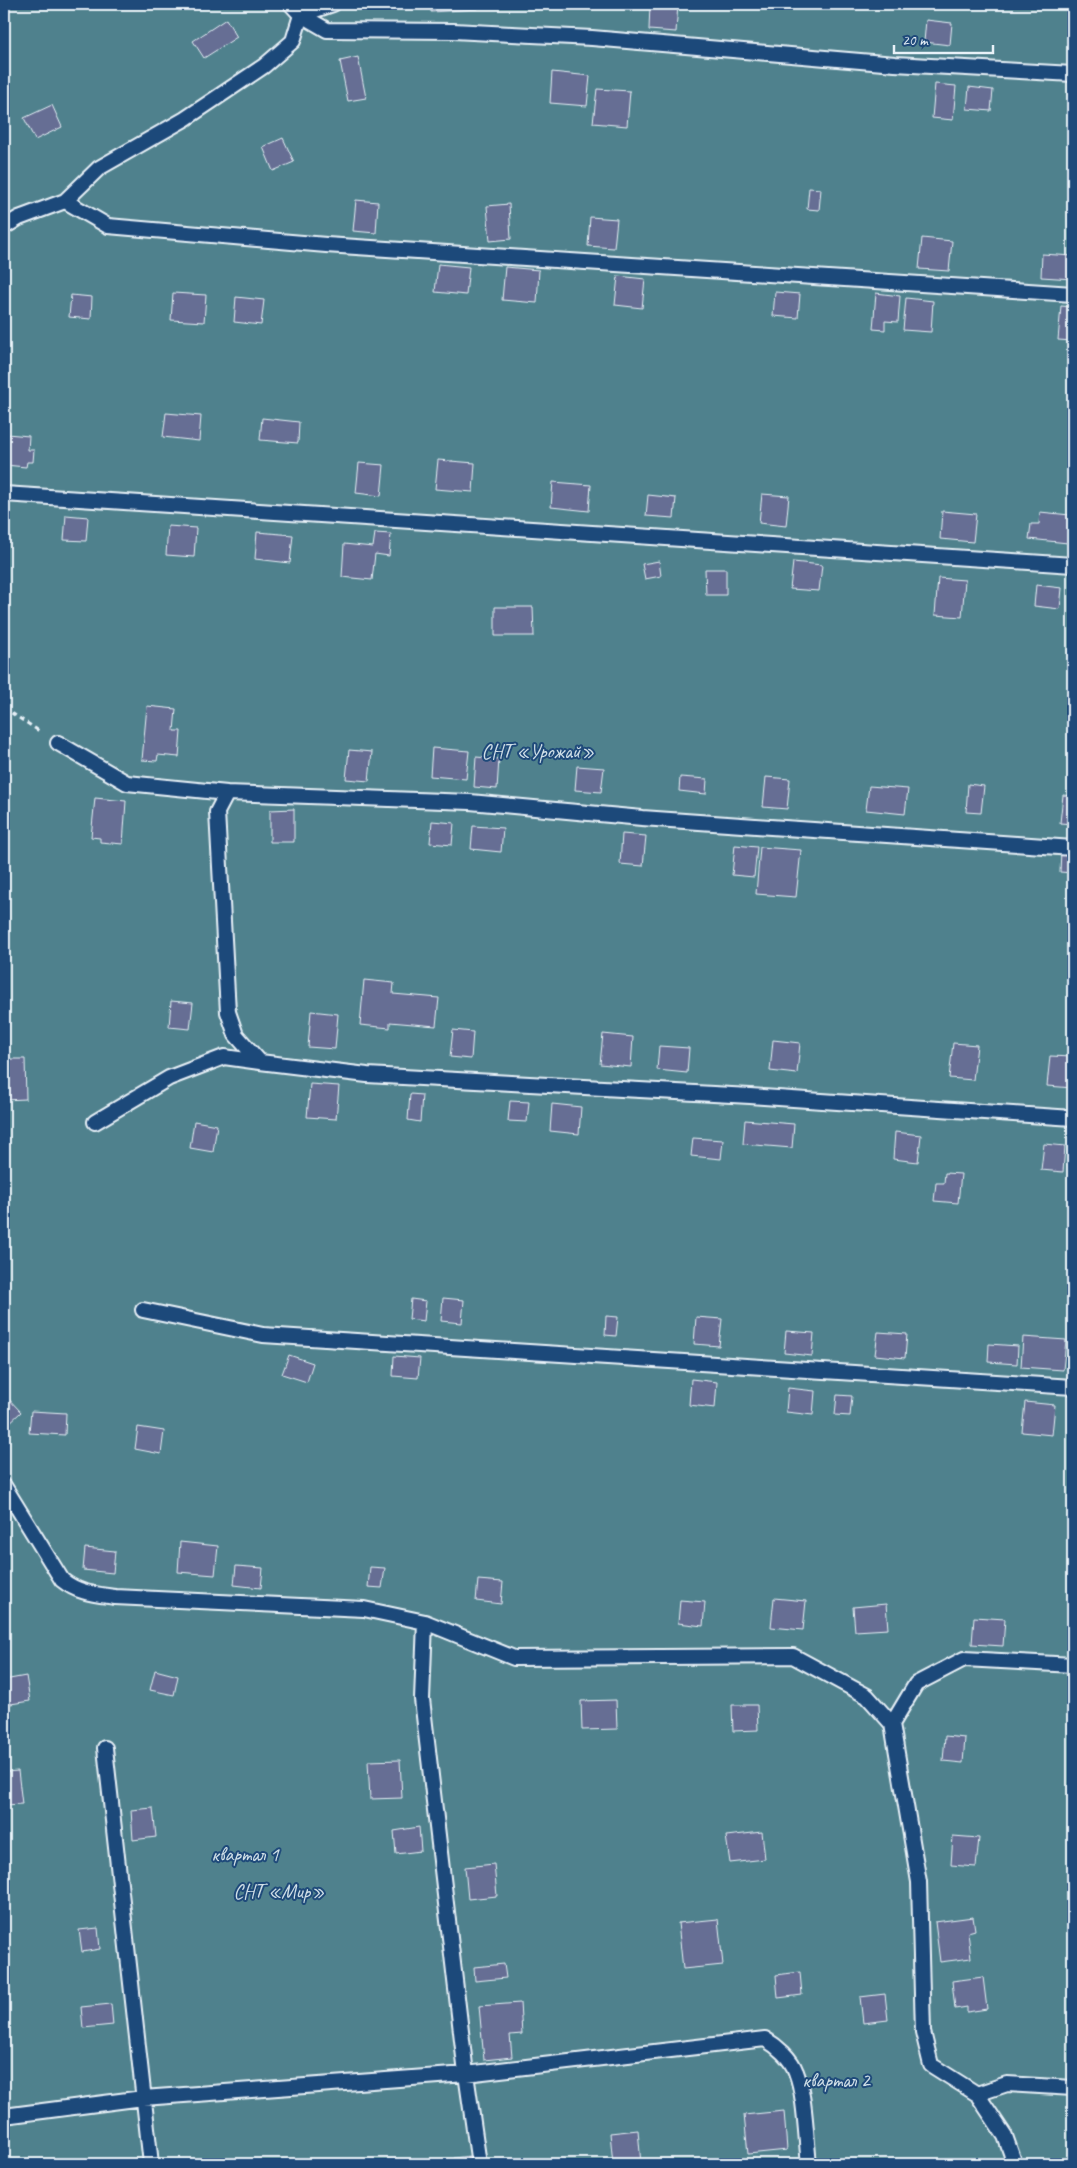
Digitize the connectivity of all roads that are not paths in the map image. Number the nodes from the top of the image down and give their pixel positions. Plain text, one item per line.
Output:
1 (291, 4) edge
2 (333, 4) edge
3 (301, 15) junction
4 (1073, 74) edge
5 (65, 201) junction
6 (4, 227) edge
7 (1073, 294) edge
8 (4, 494) edge
9 (1073, 565) edge
10 (58, 744) road end
11 (227, 793) junction
12 (1073, 848) edge
13 (260, 1062) junction
14 (1073, 1118) edge
15 (95, 1122) dead end
16 (143, 1310) dead end
17 (1073, 1387) edge
18 (4, 1486) edge
19 (425, 1622) junction
20 (1073, 1665) edge
21 (892, 1724) junction
22 (105, 1748) dead end
23 (466, 2074) junction
24 (1073, 2088) edge
25 (976, 2094) junction
26 (143, 2098) junction
27 (4, 2116) edge
28 (151, 2164) edge
29 (479, 2164) edge
30 (809, 2164) edge
31 (1015, 2164) edge

1 - 3 lane
2 - 3 lane
3 - 4 lane
3 - 5 lane
5 - 6 lane
5 - 7 lane
8 - 9 lane
10 - 11 lane
11 - 12 lane
11 - 13 lane
13 - 14 lane
13 - 15 lane
16 - 17 lane
18 - 19 lane
19 - 21 lane
19 - 23 lane
20 - 21 lane
21 - 25 lane
22 - 26 lane
23 - 26 lane
23 - 29 lane
23 - 30 lane
24 - 25 lane
25 - 31 lane
26 - 27 lane
26 - 28 lane

